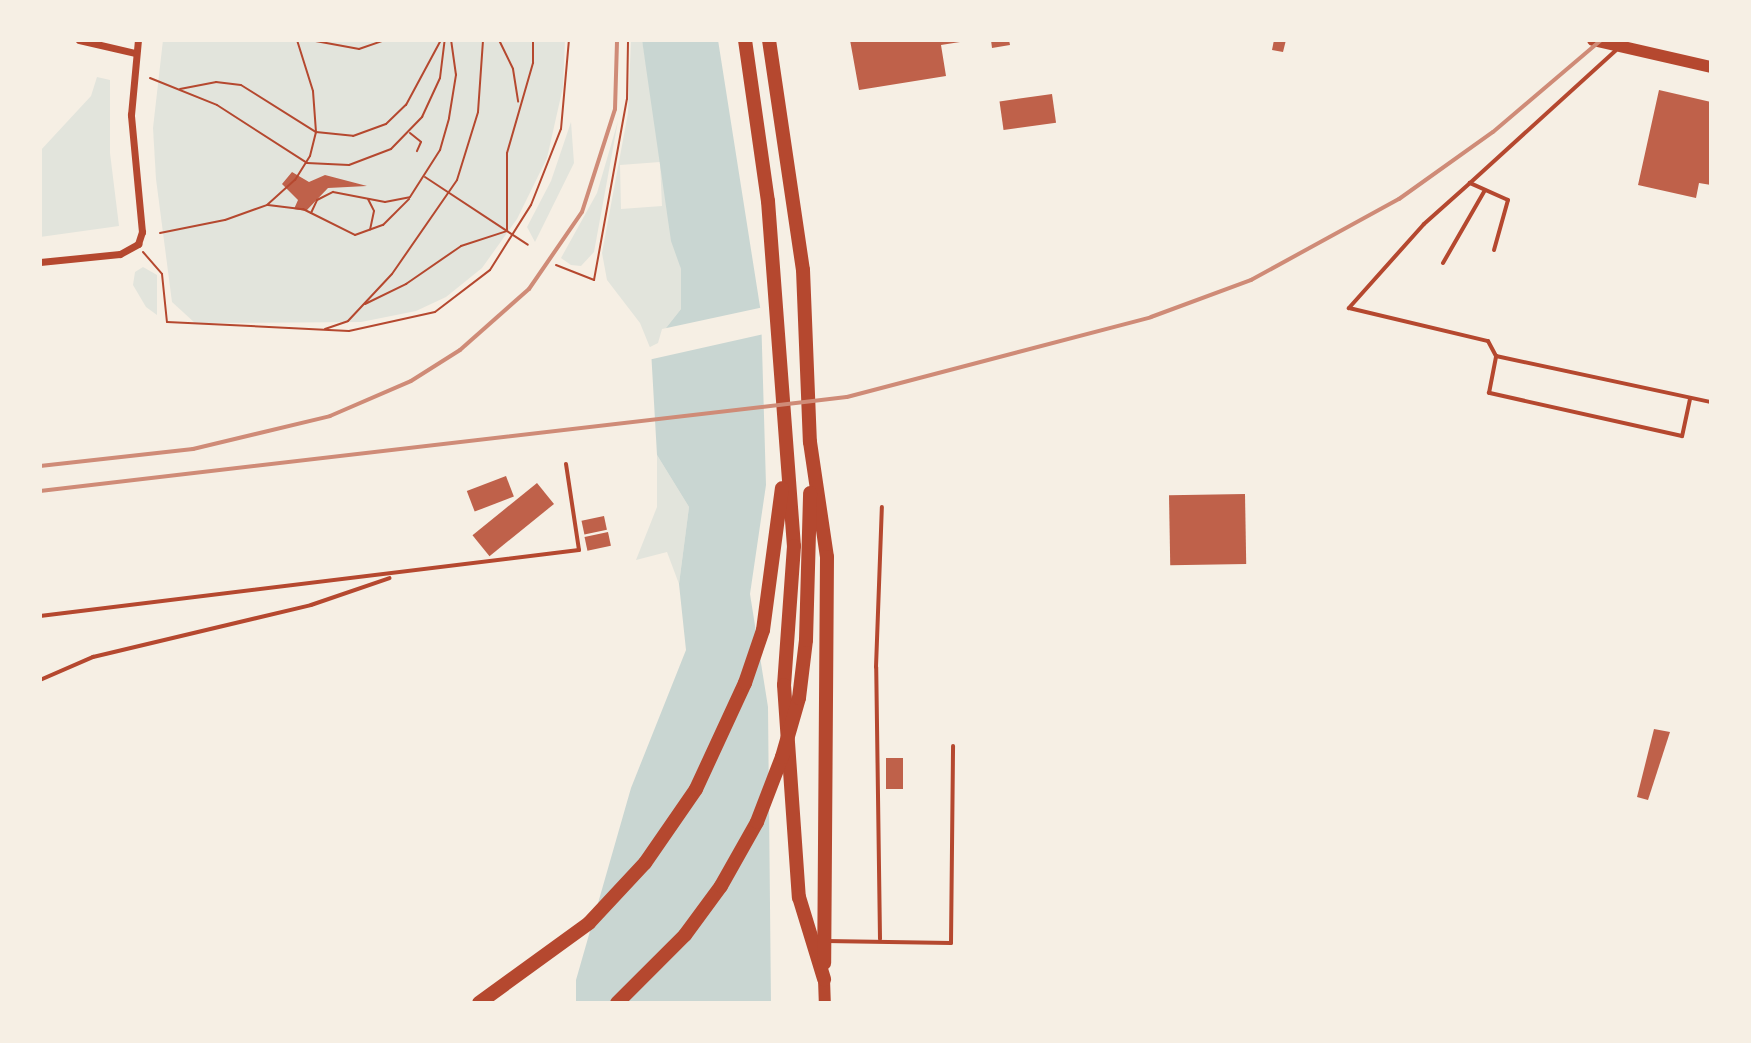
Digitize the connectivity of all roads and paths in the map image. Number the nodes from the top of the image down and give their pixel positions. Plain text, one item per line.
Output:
1 (79, 40) edge
2 (138, 40) edge
3 (297, 40) edge
4 (310, 40) edge
5 (385, 40) edge
6 (443, 40) edge
7 (451, 40) edge
8 (483, 40) edge
9 (499, 40) edge
10 (533, 40) edge
11 (569, 40) edge
12 (628, 40) edge
13 (745, 40) edge
14 (769, 40) edge
15 (1593, 40) edge
16 (1621, 46) junction
17 (135, 53) junction
18 (1711, 67) edge
19 (150, 78) dead end
20 (179, 89) junction
21 (518, 107) junction
22 (316, 132) junction
23 (409, 132) junction
24 (417, 151) dead end
25 (307, 163) junction
26 (424, 177) junction
27 (1470, 183) junction
28 (1485, 190) junction
29 (450, 193) junction
30 (410, 197) junction
31 (368, 198) junction
32 (267, 205) junction
33 (311, 213) junction
34 (507, 231) junction
35 (160, 233) dead end
36 (369, 233) junction
37 (514, 235) junction
38 (528, 245) dead end
39 (1494, 250) dead end
40 (148, 259) dead end
41 (40, 262) edge
42 (1443, 263) dead end
43 (556, 265) dead end
44 (365, 304) junction
45 (323, 330) junction
46 (1496, 356) junction
47 (1690, 399) junction
48 (1711, 402) edge
49 (786, 436) junction
50 (810, 442) junction
51 (566, 464) dead end
52 (882, 507) dead end
53 (398, 575) junction
54 (40, 616) edge
55 (40, 680) edge
56 (953, 746) dead end
57 (880, 939) junction
58 (824, 941) junction
59 (824, 979) junction
60 (479, 1003) edge
61 (617, 1003) edge
62 (825, 1003) edge

1 - 17 street
2 - 17 street
3 - 22 path
4 - 5 path
6 - 22 path
6 - 23 path
7 - 26 path
8 - 29 path
9 - 21 path
10 - 21 path
11 - 37 path
12 - 43 path
13 - 49 highway
14 - 50 highway
15 - 16 main road
16 - 18 main road
16 - 27 lane
17 - 41 street
19 - 20 path
20 - 22 path
20 - 25 path
21 - 34 path
22 - 25 path
23 - 24 path
23 - 25 path
25 - 32 path
26 - 29 path
26 - 30 path
27 - 28 lane
27 - 46 lane
28 - 39 lane
28 - 42 lane
29 - 34 path
29 - 44 path
30 - 31 path
30 - 36 path
31 - 33 path
31 - 36 path
32 - 33 path
32 - 35 path
33 - 36 path
34 - 37 path
34 - 44 path
37 - 38 path
37 - 45 path
40 - 45 path
44 - 45 path
46 - 47 lane
46 - 47 lane
47 - 48 lane
49 - 59 highway
49 - 60 highway
50 - 58 highway
50 - 61 highway
51 - 53 lane
52 - 57 lane
53 - 54 lane
53 - 55 lane
56 - 57 lane
57 - 58 lane
58 - 59 highway
59 - 62 main road

